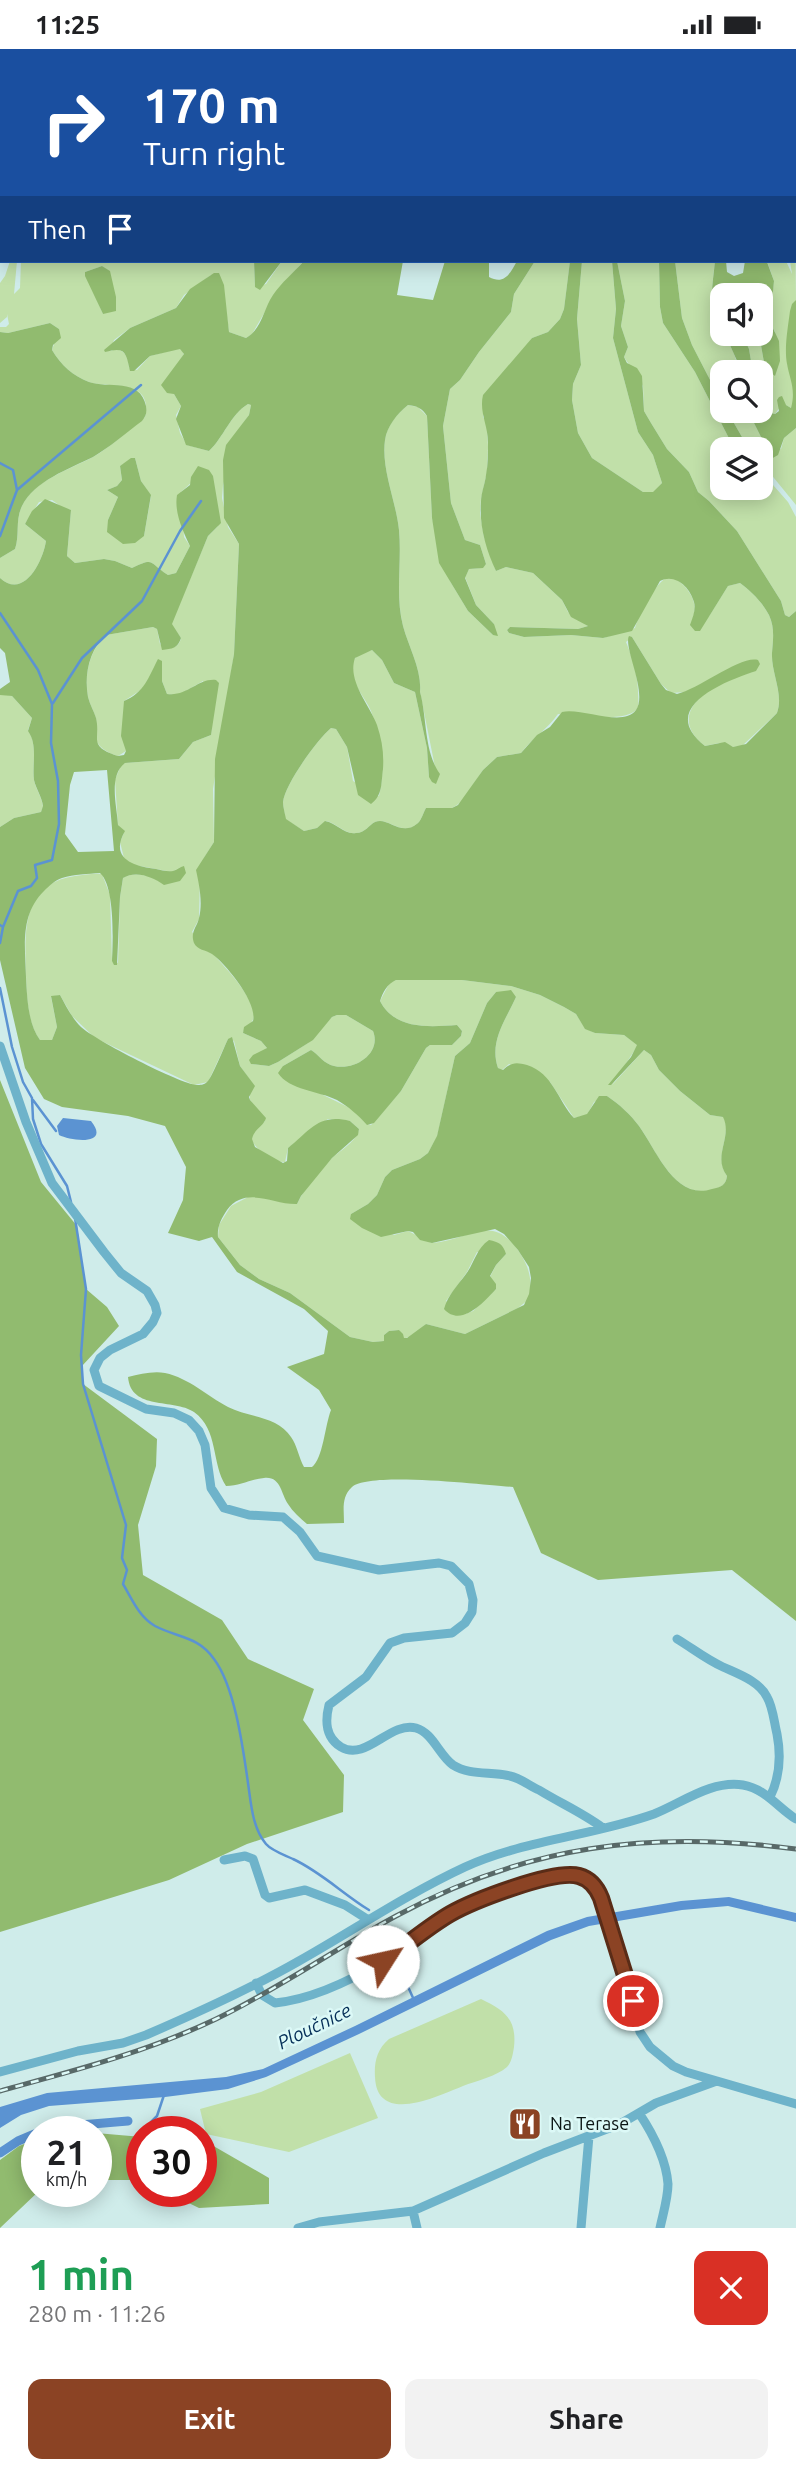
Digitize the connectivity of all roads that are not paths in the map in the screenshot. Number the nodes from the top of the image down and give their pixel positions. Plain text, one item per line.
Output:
1 (0, 1046) edge
2 (677, 1639) dead end
3 (770, 1797) junction
4 (796, 1819) edge
5 (603, 1828) junction
6 (224, 1860) dead end
7 (367, 1919) junction
8 (256, 1983) junction
9 (0, 2072) edge
10 (686, 2072) junction
11 (714, 2082) junction
12 (684, 2093) junction
13 (796, 2104) edge
14 (639, 2113) junction
15 (589, 2136) junction
16 (413, 2211) junction
17 (298, 2228) edge
18 (417, 2228) edge
19 (581, 2228) edge
20 (660, 2228) edge

1 - 5 street
2 - 3 street
3 - 4 street
3 - 5 street
5 - 7 street
6 - 7 street
7 - 8 street
8 - 9 street
8 - 10 street
10 - 11 street
10 - 12 street
11 - 12 street
11 - 13 street
12 - 14 street
14 - 15 street
14 - 20 street
15 - 16 street
15 - 19 street
16 - 17 street
16 - 18 street

